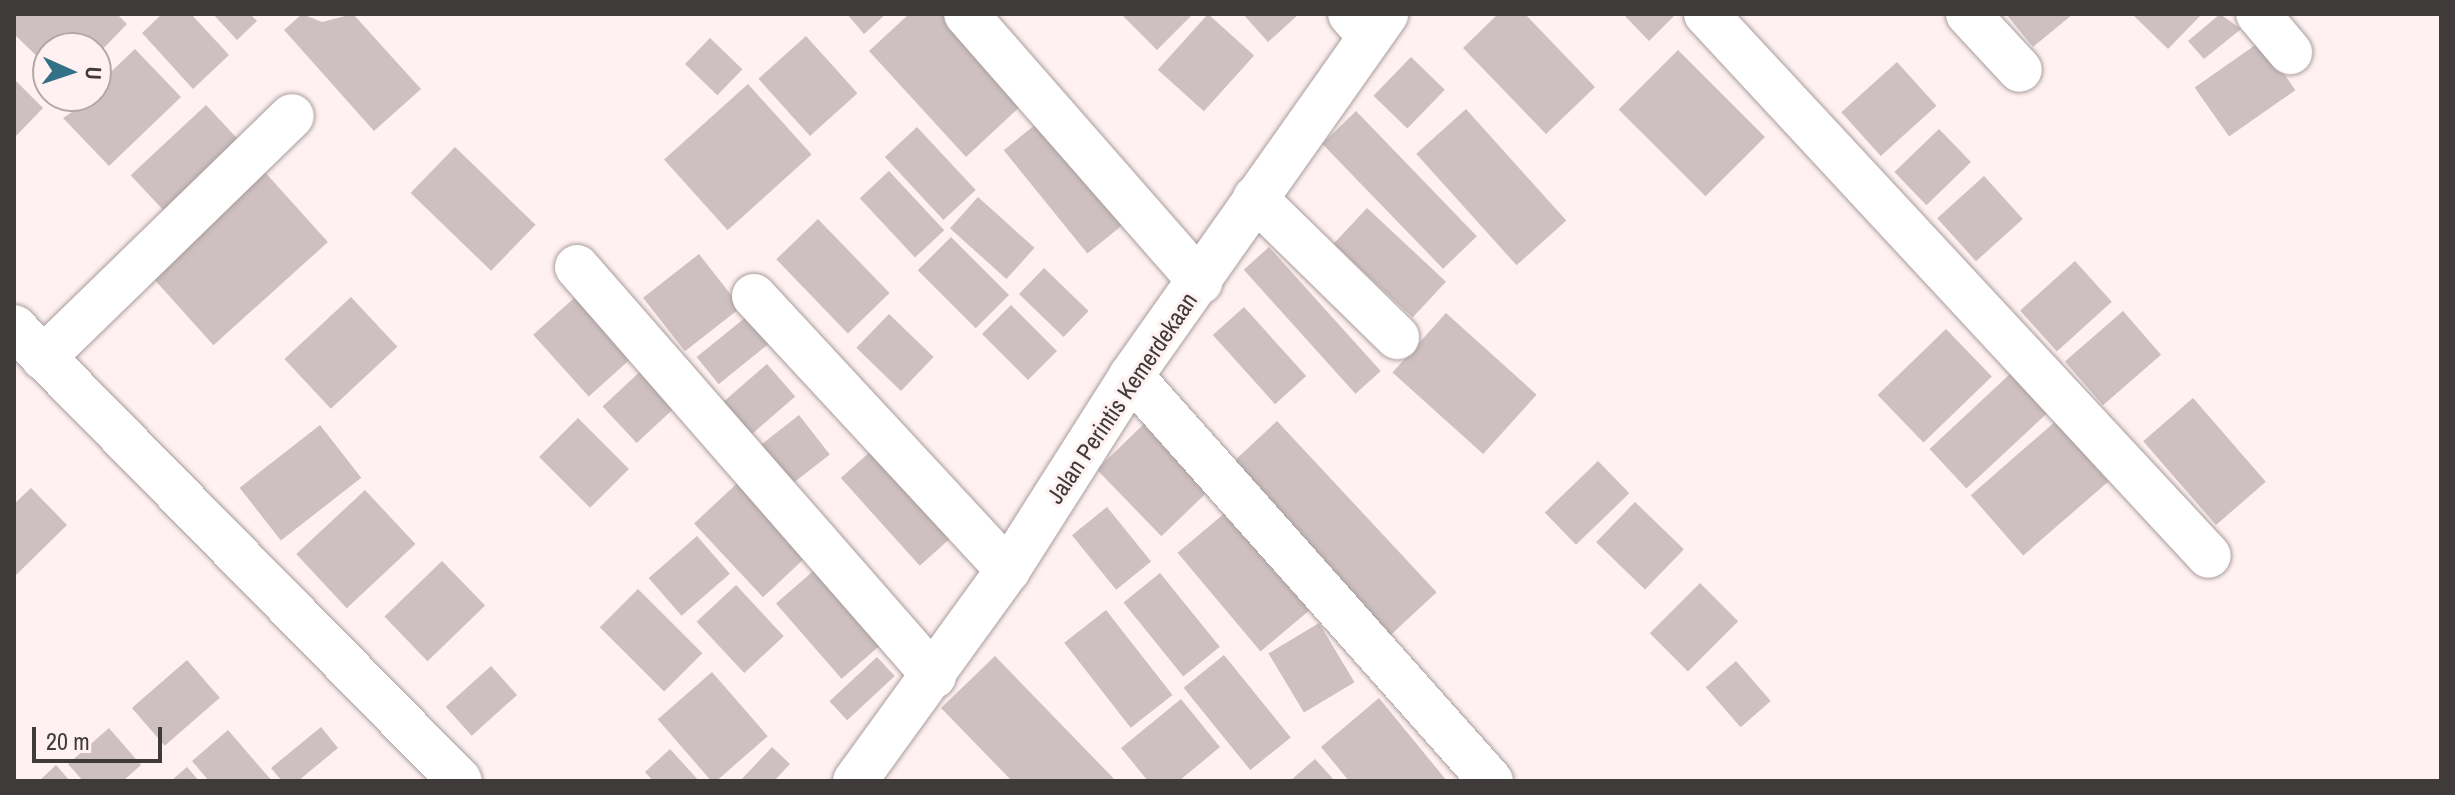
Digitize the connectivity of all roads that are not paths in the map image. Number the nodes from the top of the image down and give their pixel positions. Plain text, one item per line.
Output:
1 (966, 14) edge
2 (1706, 14) edge
3 (1968, 14) edge
4 (2258, 14) edge
5 (1369, 22) edge
6 (2290, 52) dead end
7 (2020, 70) dead end
8 (292, 116) dead end
9 (1255, 198) junction
10 (577, 267) dead end
11 (1201, 282) junction
12 (754, 296) dead end
13 (14, 327) edge
14 (1397, 337) dead end
15 (43, 358) junction
16 (1131, 376) junction
17 (2209, 556) dead end
18 (1008, 570) junction
19 (934, 676) junction
20 (460, 781) edge
21 (855, 781) edge
22 (1491, 781) edge

1 - 11 street
2 - 17 street
3 - 7 street
4 - 6 street
5 - 9 street, Jalan Perintis Kemerdekaan
8 - 15 street
9 - 11 street, Jalan Perintis Kemerdekaan
9 - 14 street
10 - 19 street
11 - 16 street, Jalan Perintis Kemerdekaan
12 - 18 street
13 - 15 street
15 - 20 street
16 - 18 street, Jalan Perintis Kemerdekaan
16 - 22 street
18 - 19 street, Jalan Perintis Kemerdekaan
19 - 21 street, Jalan Perintis Kemerdekaan

